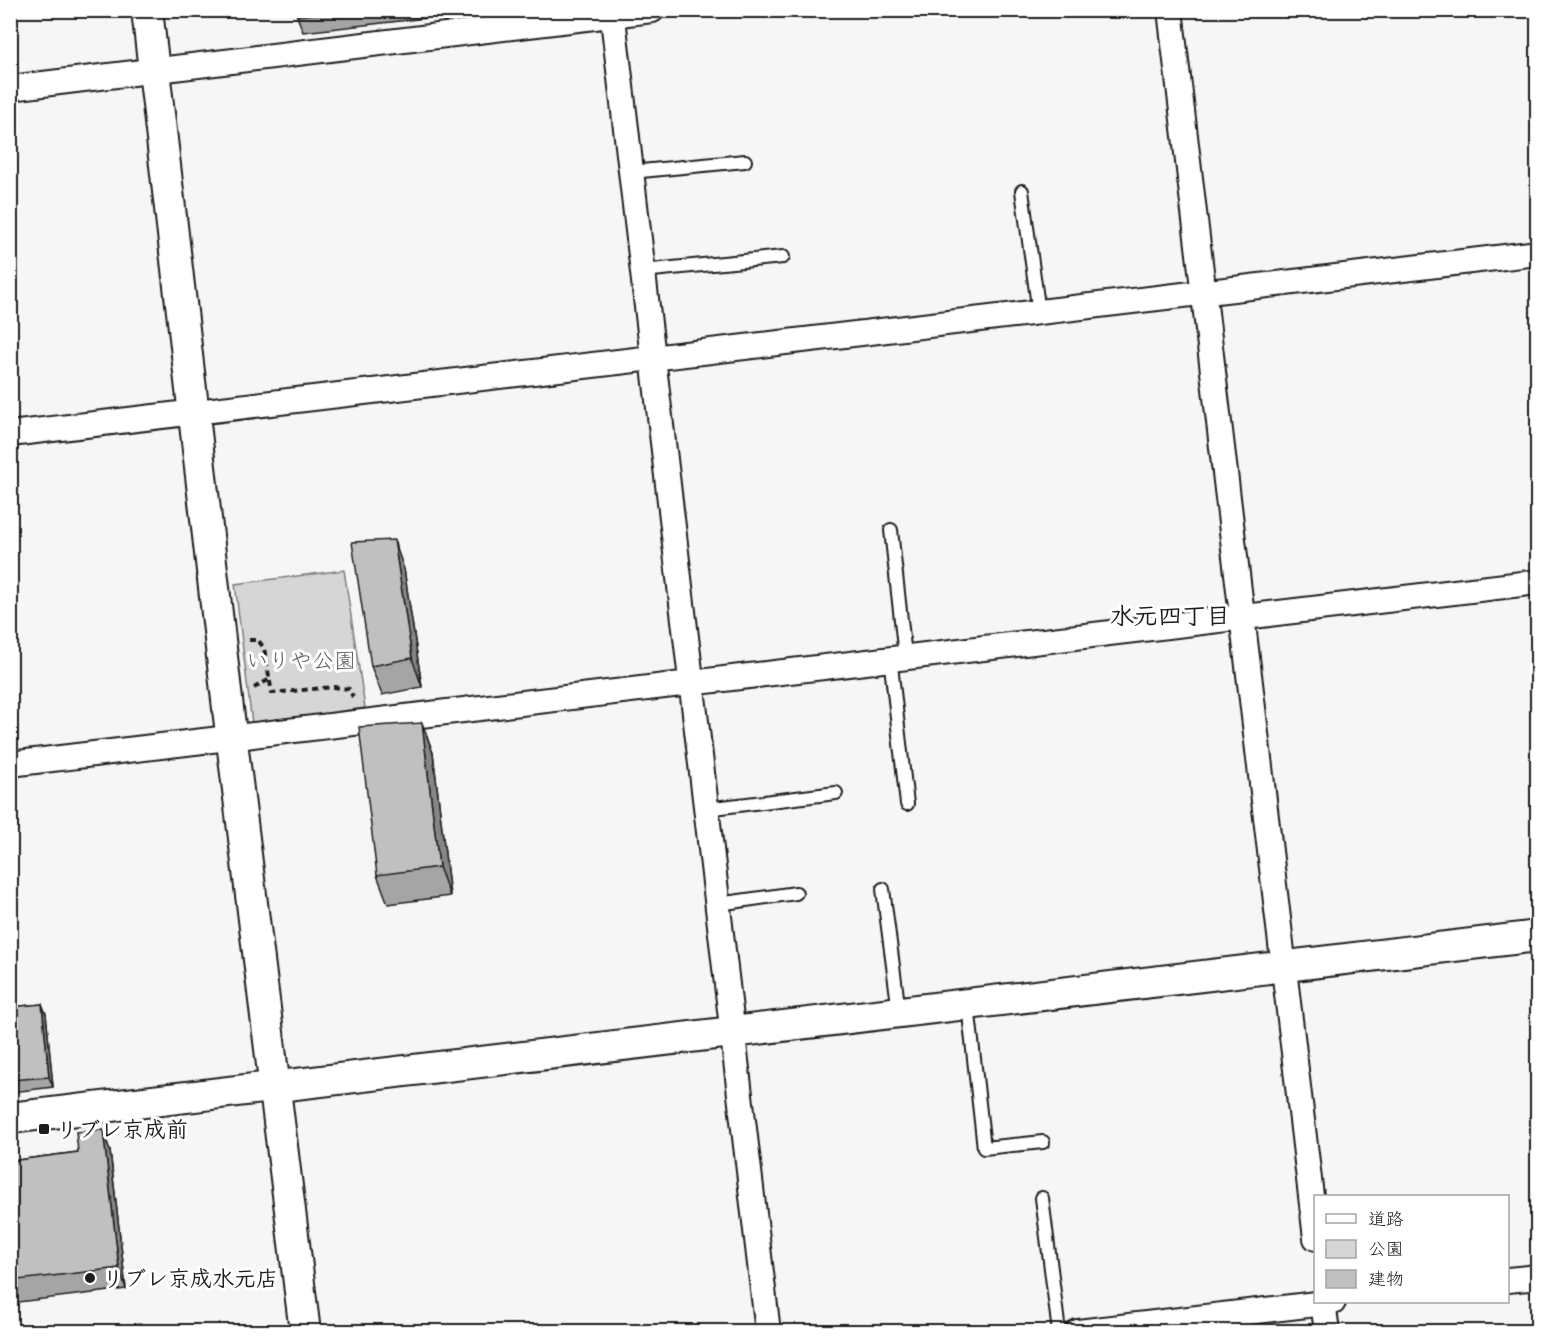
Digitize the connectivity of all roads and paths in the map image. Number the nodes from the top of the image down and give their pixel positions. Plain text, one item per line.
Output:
1 (147, 10) edge
2 (652, 10) edge
3 (1170, 10) edge
4 (613, 13) edge
5 (154, 70) junction
6 (10, 88) edge
7 (745, 161) dead end
8 (631, 172) junction
9 (1022, 191) dead end
10 (1538, 253) edge
11 (783, 257) dead end
12 (642, 271) junction
13 (1202, 294) junction
14 (1039, 313) junction
15 (653, 358) junction
16 (195, 413) junction
17 (10, 435) edge
18 (891, 530) dead end
19 (1538, 582) edge
20 (1242, 617) junction
21 (221, 642) junction
22 (898, 657) junction
23 (690, 684) junction
24 (363, 723) junction
25 (232, 737) junction
26 (10, 764) edge
27 (836, 793) dead end
28 (907, 804) dead end
29 (706, 809) junction
30 (883, 889) dead end
31 (796, 893) dead end
32 (718, 904) junction
33 (1538, 936) edge
34 (1282, 966) junction
35 (968, 1003) junction
36 (899, 1012) junction
37 (734, 1030) junction
38 (273, 1087) junction
39 (10, 1118) edge
40 (1043, 1142) dead end
41 (1042, 1198) dead end
42 (1314, 1222) edge
43 (1538, 1277) edge
44 (1509, 1280) edge
45 (1319, 1303) edge
46 (1327, 1303) edge
47 (305, 1332) edge
48 (768, 1332) edge
49 (1059, 1332) edge
50 (1078, 1332) edge
51 (1327, 1332) edge

1 - 5 street
2 - 4 street
3 - 13 street
4 - 5 street
4 - 8 street
5 - 6 street
5 - 16 street
7 - 8 lane
8 - 12 street
9 - 14 lane
10 - 13 street
11 - 12 lane
12 - 15 street
13 - 14 street
13 - 20 street
14 - 15 street
15 - 16 street
15 - 23 street
16 - 17 street
16 - 21 street
18 - 22 lane
19 - 20 street
20 - 22 street
20 - 34 street
21 - 24 path
21 - 25 street
22 - 23 street
22 - 28 lane
23 - 24 street
23 - 29 street
24 - 25 street
25 - 26 street
25 - 38 street
27 - 29 lane
29 - 32 street
30 - 36 lane
31 - 32 lane
32 - 37 street
33 - 34 street
34 - 35 street
34 - 42 street
35 - 36 street
35 - 40 lane
36 - 37 street
37 - 38 street
37 - 48 street
38 - 39 street
38 - 47 street
41 - 49 lane
43 - 44 street
45 - 50 street
46 - 51 street

